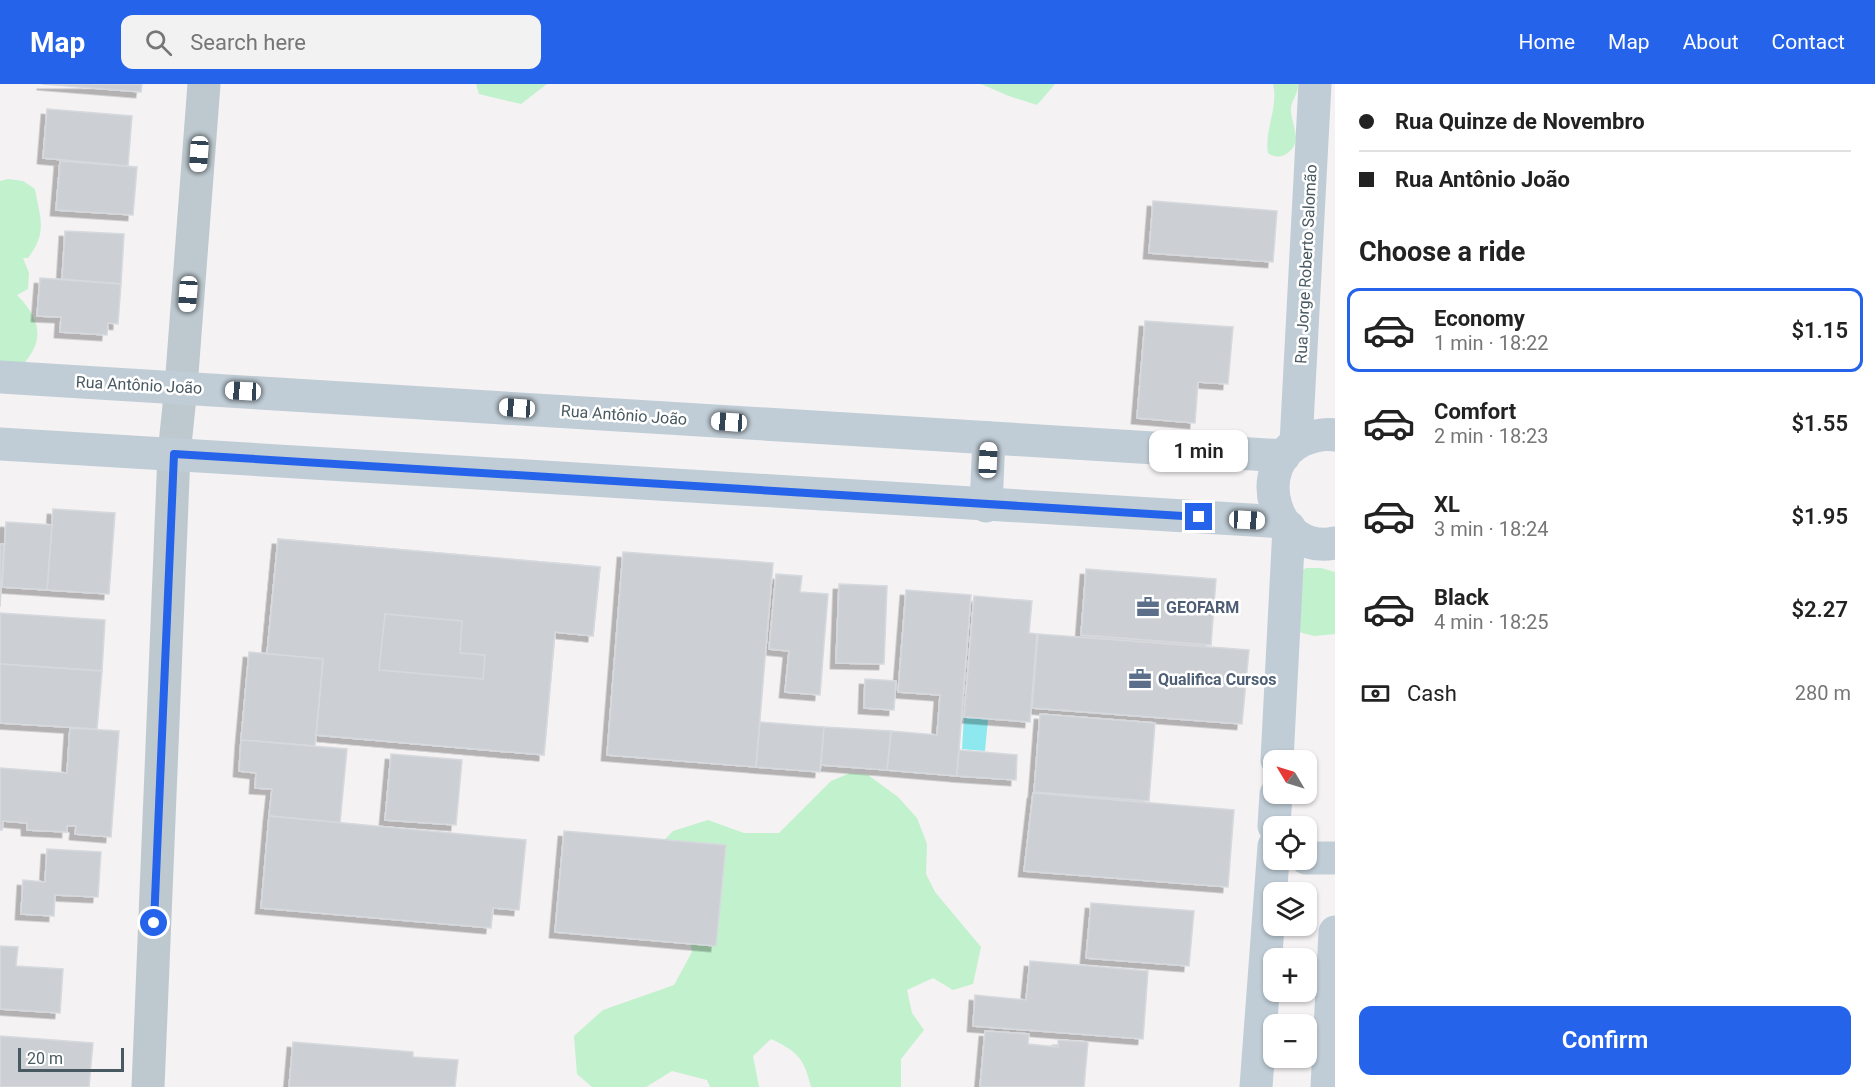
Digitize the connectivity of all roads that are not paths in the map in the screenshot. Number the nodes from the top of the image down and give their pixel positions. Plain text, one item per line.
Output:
1 (204, 84) edge
2 (1315, 84) edge
3 (0, 377) edge
4 (181, 387) junction
5 (1335, 435) edge
6 (989, 438) junction
7 (0, 444) edge
8 (1290, 450) junction
9 (174, 454) junction
10 (986, 506) junction
11 (1286, 525) junction
12 (1335, 543) edge
13 (1277, 750) edge
14 (1317, 858) edge
15 (1335, 858) edge
16 (1272, 870) edge
17 (1335, 932) edge
18 (148, 1087) edge
19 (1256, 1087) edge
20 (1327, 1087) edge

1 - 4 street
2 - 8 main road, Rua Jorge Roberto Salomão
3 - 4 main road, Rua Antônio João
4 - 6 main road, Rua Antônio João
4 - 9 street
5 - 8 main road, Rua Antônio João
6 - 8 main road, Rua Antônio João
6 - 10 main road
7 - 9 main road
8 - 11 main road, Rua Jorge Roberto Salomão
9 - 10 main road
9 - 18 street
10 - 11 main road
11 - 12 main road
11 - 13 main road
14 - 15 main road
16 - 19 main road
17 - 20 main road

